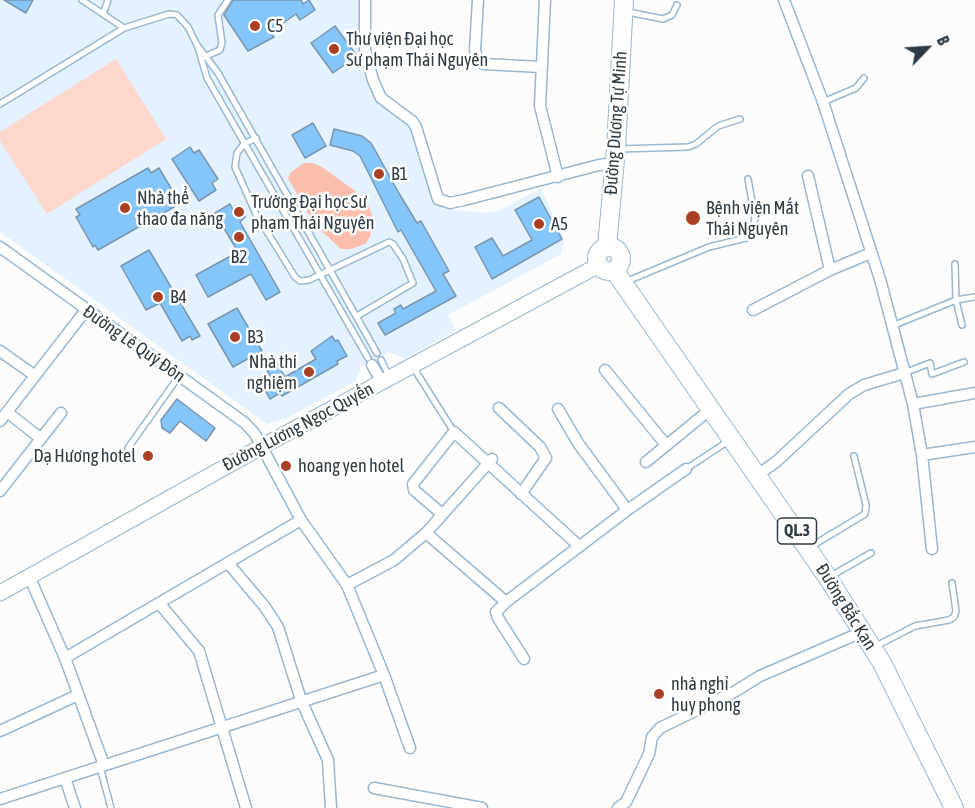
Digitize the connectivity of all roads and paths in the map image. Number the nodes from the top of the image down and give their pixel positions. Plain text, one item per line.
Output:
1 (82, 0) edge
2 (108, 0) edge
3 (228, 0) edge
4 (365, 0) edge
5 (478, 0) edge
6 (545, 0) edge
7 (784, 0) edge
8 (624, 5) edge
9 (677, 5) dead end
10 (103, 14) junction
11 (124, 28) junction
12 (197, 45) junction
13 (207, 55) junction
14 (199, 59) junction
15 (541, 67) junction
16 (864, 78) dead end
17 (823, 102) junction
18 (0, 104) edge
19 (740, 119) dead end
20 (255, 138) junction
21 (244, 144) junction
22 (616, 156) junction
23 (808, 176) dead end
24 (558, 177) junction
25 (748, 179) dead end
26 (285, 190) junction
27 (274, 196) junction
28 (304, 223) junction
29 (293, 230) junction
30 (0, 247) edge
31 (871, 253) junction
32 (954, 264) dead end
33 (330, 268) junction
34 (830, 270) junction
35 (612, 273) junction
36 (319, 275) junction
37 (975, 297) edge
38 (956, 300) junction
39 (86, 310) junction
40 (753, 310) dead end
41 (357, 316) junction
42 (962, 325) dead end
43 (892, 327) junction
44 (0, 351) edge
45 (377, 353) dead end
46 (374, 361) joint
47 (964, 362) dead end
48 (412, 365) junction
49 (605, 370) dead end
50 (904, 373) junction
51 (34, 375) junction
52 (179, 376) junction
53 (386, 380) junction
54 (975, 393) edge
55 (913, 404) junction
56 (499, 408) dead end
57 (712, 408) junction
58 (558, 409) dead end
59 (61, 413) dead end
60 (3, 417) edge
61 (454, 432) junction
62 (40, 438) junction
63 (732, 438) junction
64 (666, 446) junction
65 (261, 447) junction
66 (975, 447) edge
67 (128, 448) dead end
68 (922, 455) junction
69 (854, 456) dead end
70 (490, 461) junction
71 (646, 462) dead end
72 (686, 469) joint
73 (758, 475) junction
74 (0, 491) edge
75 (521, 494) junction
76 (626, 511) junction
77 (442, 514) junction
78 (301, 520) junction
79 (426, 533) junction
80 (578, 545) junction
81 (809, 548) junction
82 (932, 549) dead end
83 (871, 554) dead end
84 (228, 563) junction
85 (29, 576) junction
86 (828, 578) junction
87 (952, 582) dead end
88 (347, 585) junction
89 (0, 593) edge
90 (506, 602) junction
91 (159, 603) junction
92 (862, 632) junction
93 (872, 649) junction
94 (65, 658) junction
95 (524, 659) dead end
96 (384, 675) junction
97 (78, 695) junction
98 (301, 700) junction
99 (222, 726) junction
100 (0, 731) edge
101 (410, 748) dead end
102 (102, 766) junction
103 (65, 778) junction
104 (374, 788) dead end
105 (0, 799) edge
106 (446, 805) edge
107 (75, 808) edge
108 (111, 808) edge
109 (246, 808) edge
110 (331, 808) edge
111 (482, 808) edge
112 (618, 808) edge
113 (954, 808) edge

1 - 10 lane
2 - 10 lane
3 - 13 lane
4 - 24 street
5 - 15 street
6 - 15 street
7 - 17 street
8 - 9 lane
8 - 22 highway, Đường Dương Tự Minh
10 - 11 lane
11 - 12 lane
11 - 18 lane
12 - 13 lane
12 - 14 lane
13 - 14 lane
13 - 20 lane
14 - 21 lane
15 - 24 street
16 - 17 lane
17 - 31 street
19 - 22 lane
20 - 21 lane
20 - 26 lane
21 - 27 lane
21 - 36 lane
22 - 24 street
22 - 35 highway, Đường Dương Tự Minh
23 - 34 street
25 - 35 lane
26 - 27 lane
26 - 28 lane
27 - 29 lane
28 - 29 lane
28 - 33 lane
29 - 36 lane
30 - 39 street, Đường Lê Quý Đôn
31 - 34 street
31 - 43 street
32 - 38 lane
33 - 36 lane
33 - 41 lane
33 - 41 lane
34 - 40 street
35 - 48 main road, Đường Lương Ngọc Quyến
35 - 57 highway, Đường Bắc Kạn / QL.3
36 - 46 lane
37 - 38 lane
38 - 42 lane
38 - 43 lane
39 - 51 street
39 - 52 street, Đường Lê Quý Đôn
41 - 45 lane
43 - 50 street
44 - 51 street
46 - 53 street
47 - 50 lane
48 - 53 main road, Đường Lương Ngọc Quyến
48 - 61 lane
49 - 64 street
50 - 55 street
50 - 73 street
51 - 60 street
52 - 65 street, Đường Lê Quý Đôn
52 - 67 lane
53 - 65 main road, Đường Lương Ngọc Quyến
54 - 55 street
55 - 68 street
56 - 75 street
57 - 63 highway, Đường Bắc Kạn / QL.3
57 - 64 street
58 - 76 street
59 - 62 street
60 - 62 street
61 - 70 street
61 - 77 street
62 - 74 street
63 - 72 lane
63 - 73 highway, Đường Bắc Kạn / QL.3
64 - 71 street
65 - 78 street, Đường Lê Quý Đôn
65 - 85 main road, Đường Lương Ngọc Quyến
66 - 68 street
68 - 82 street
69 - 81 lane
70 - 75 street
70 - 77 street
72 - 76 street
73 - 81 highway, Đường Bắc Kạn / QL.3
75 - 80 street
76 - 80 street
77 - 79 street
78 - 84 street
78 - 88 street, Đường Lê Quý Đôn
79 - 88 street
79 - 90 street
80 - 90 street
81 - 86 highway, Đường Bắc Kạn / QL.3
83 - 86 lane
84 - 91 street
84 - 98 street
85 - 89 main road, Đường Lương Ngọc Quyến
85 - 94 street
86 - 92 highway, Đường Bắc Kạn / QL.3
87 - 93 lane
88 - 96 street, Đường Lê Quý Đôn
90 - 95 street
91 - 94 street
91 - 99 street
92 - 93 highway, Đường Bắc Kạn / QL.3
92 - 112 street
93 - 113 highway, Đường Bắc Kạn / QL.3
94 - 97 street
96 - 98 street
96 - 101 street, Đường Lê Quý Đôn
97 - 100 street
97 - 102 street
98 - 99 street
98 - 110 street
99 - 102 street
99 - 109 street
102 - 103 street
102 - 108 lane
103 - 105 street
103 - 107 street
104 - 106 street
106 - 111 street

